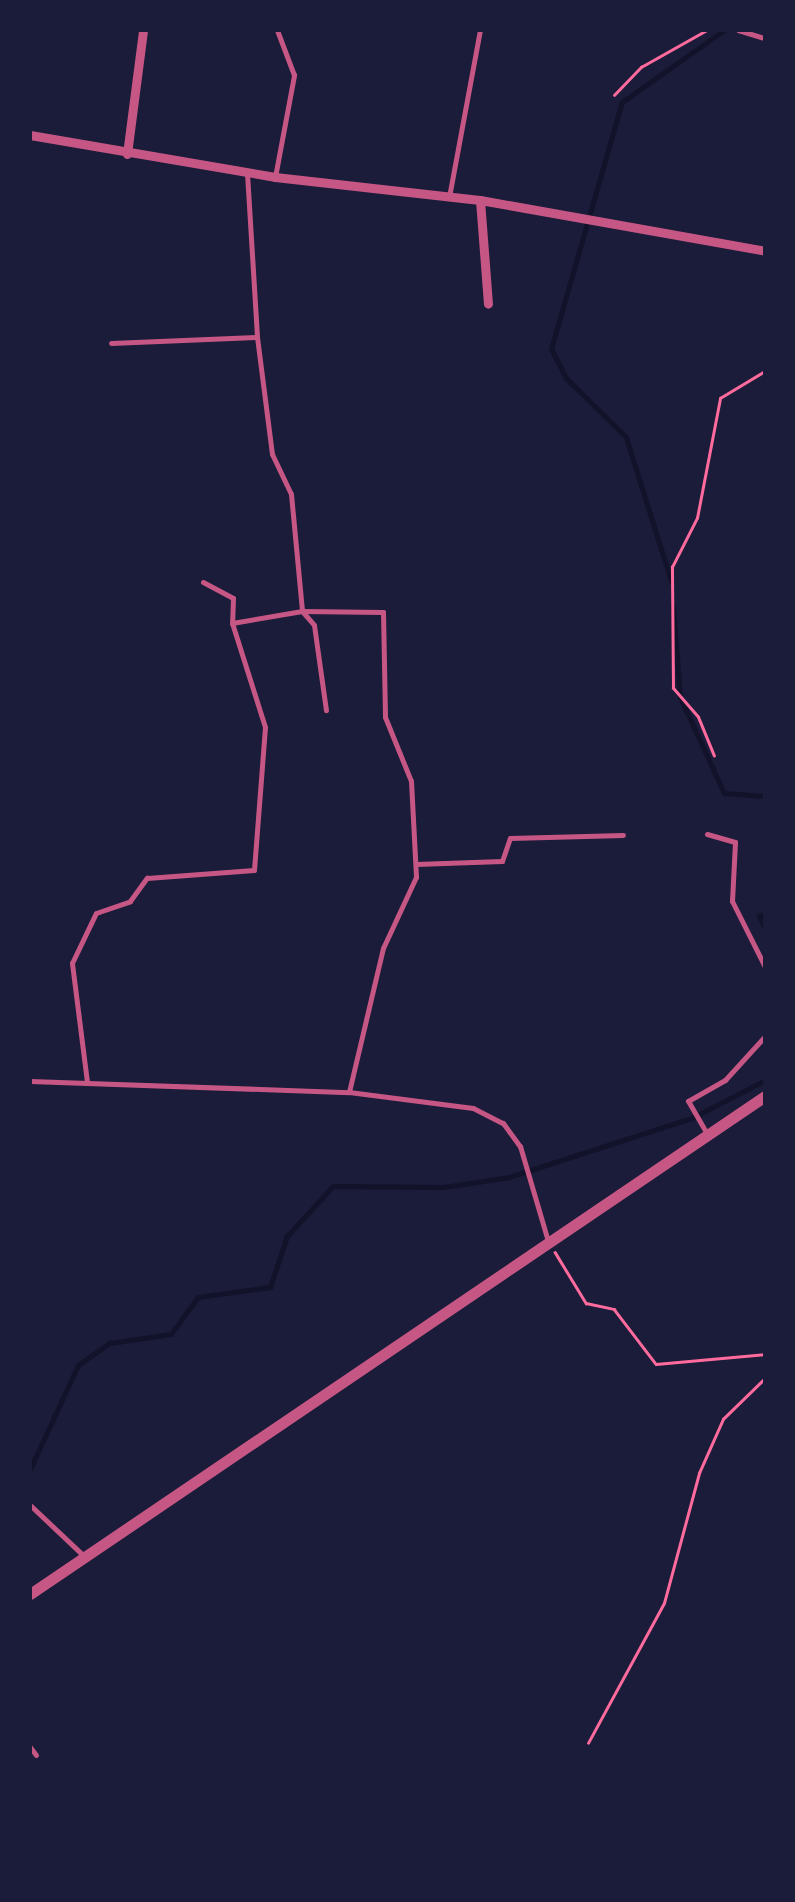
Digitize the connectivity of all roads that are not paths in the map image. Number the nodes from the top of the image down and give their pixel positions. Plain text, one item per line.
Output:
1 (143, 30) edge
2 (278, 30) edge
3 (480, 30) edge
4 (738, 30) edge
5 (765, 38) edge
6 (30, 135) edge
7 (127, 154) junction
8 (246, 171) junction
9 (275, 177) junction
10 (449, 196) junction
11 (480, 200) junction
12 (765, 251) edge
13 (488, 304) dead end
14 (257, 337) junction
15 (111, 343) dead end
16 (202, 582) dead end
17 (302, 611) junction
18 (232, 623) junction
19 (326, 710) dead end
20 (707, 834) dead end
21 (623, 835) dead end
22 (416, 864) junction
23 (765, 967) edge
24 (765, 1036) edge
25 (30, 1081) edge
26 (88, 1082) junction
27 (349, 1092) junction
28 (765, 1096) edge
29 (707, 1134) junction
30 (547, 1238) junction
31 (30, 1505) edge
32 (86, 1558) junction
33 (30, 1594) edge
34 (30, 1747) edge
35 (36, 1755) dead end

1 - 7 street
2 - 9 lane
3 - 10 lane
4 - 5 lane
6 - 7 street
7 - 8 street
8 - 9 street
8 - 14 lane
9 - 10 street
10 - 11 street
11 - 12 street
11 - 13 street
14 - 15 lane
14 - 17 lane
16 - 18 lane
17 - 18 lane
17 - 19 lane
17 - 22 lane
18 - 26 lane
20 - 23 lane
21 - 22 lane
22 - 27 lane
24 - 29 lane
25 - 26 lane
26 - 27 lane
27 - 30 lane
28 - 29 street
29 - 30 street
30 - 32 street
31 - 32 lane
32 - 33 street
34 - 35 lane

